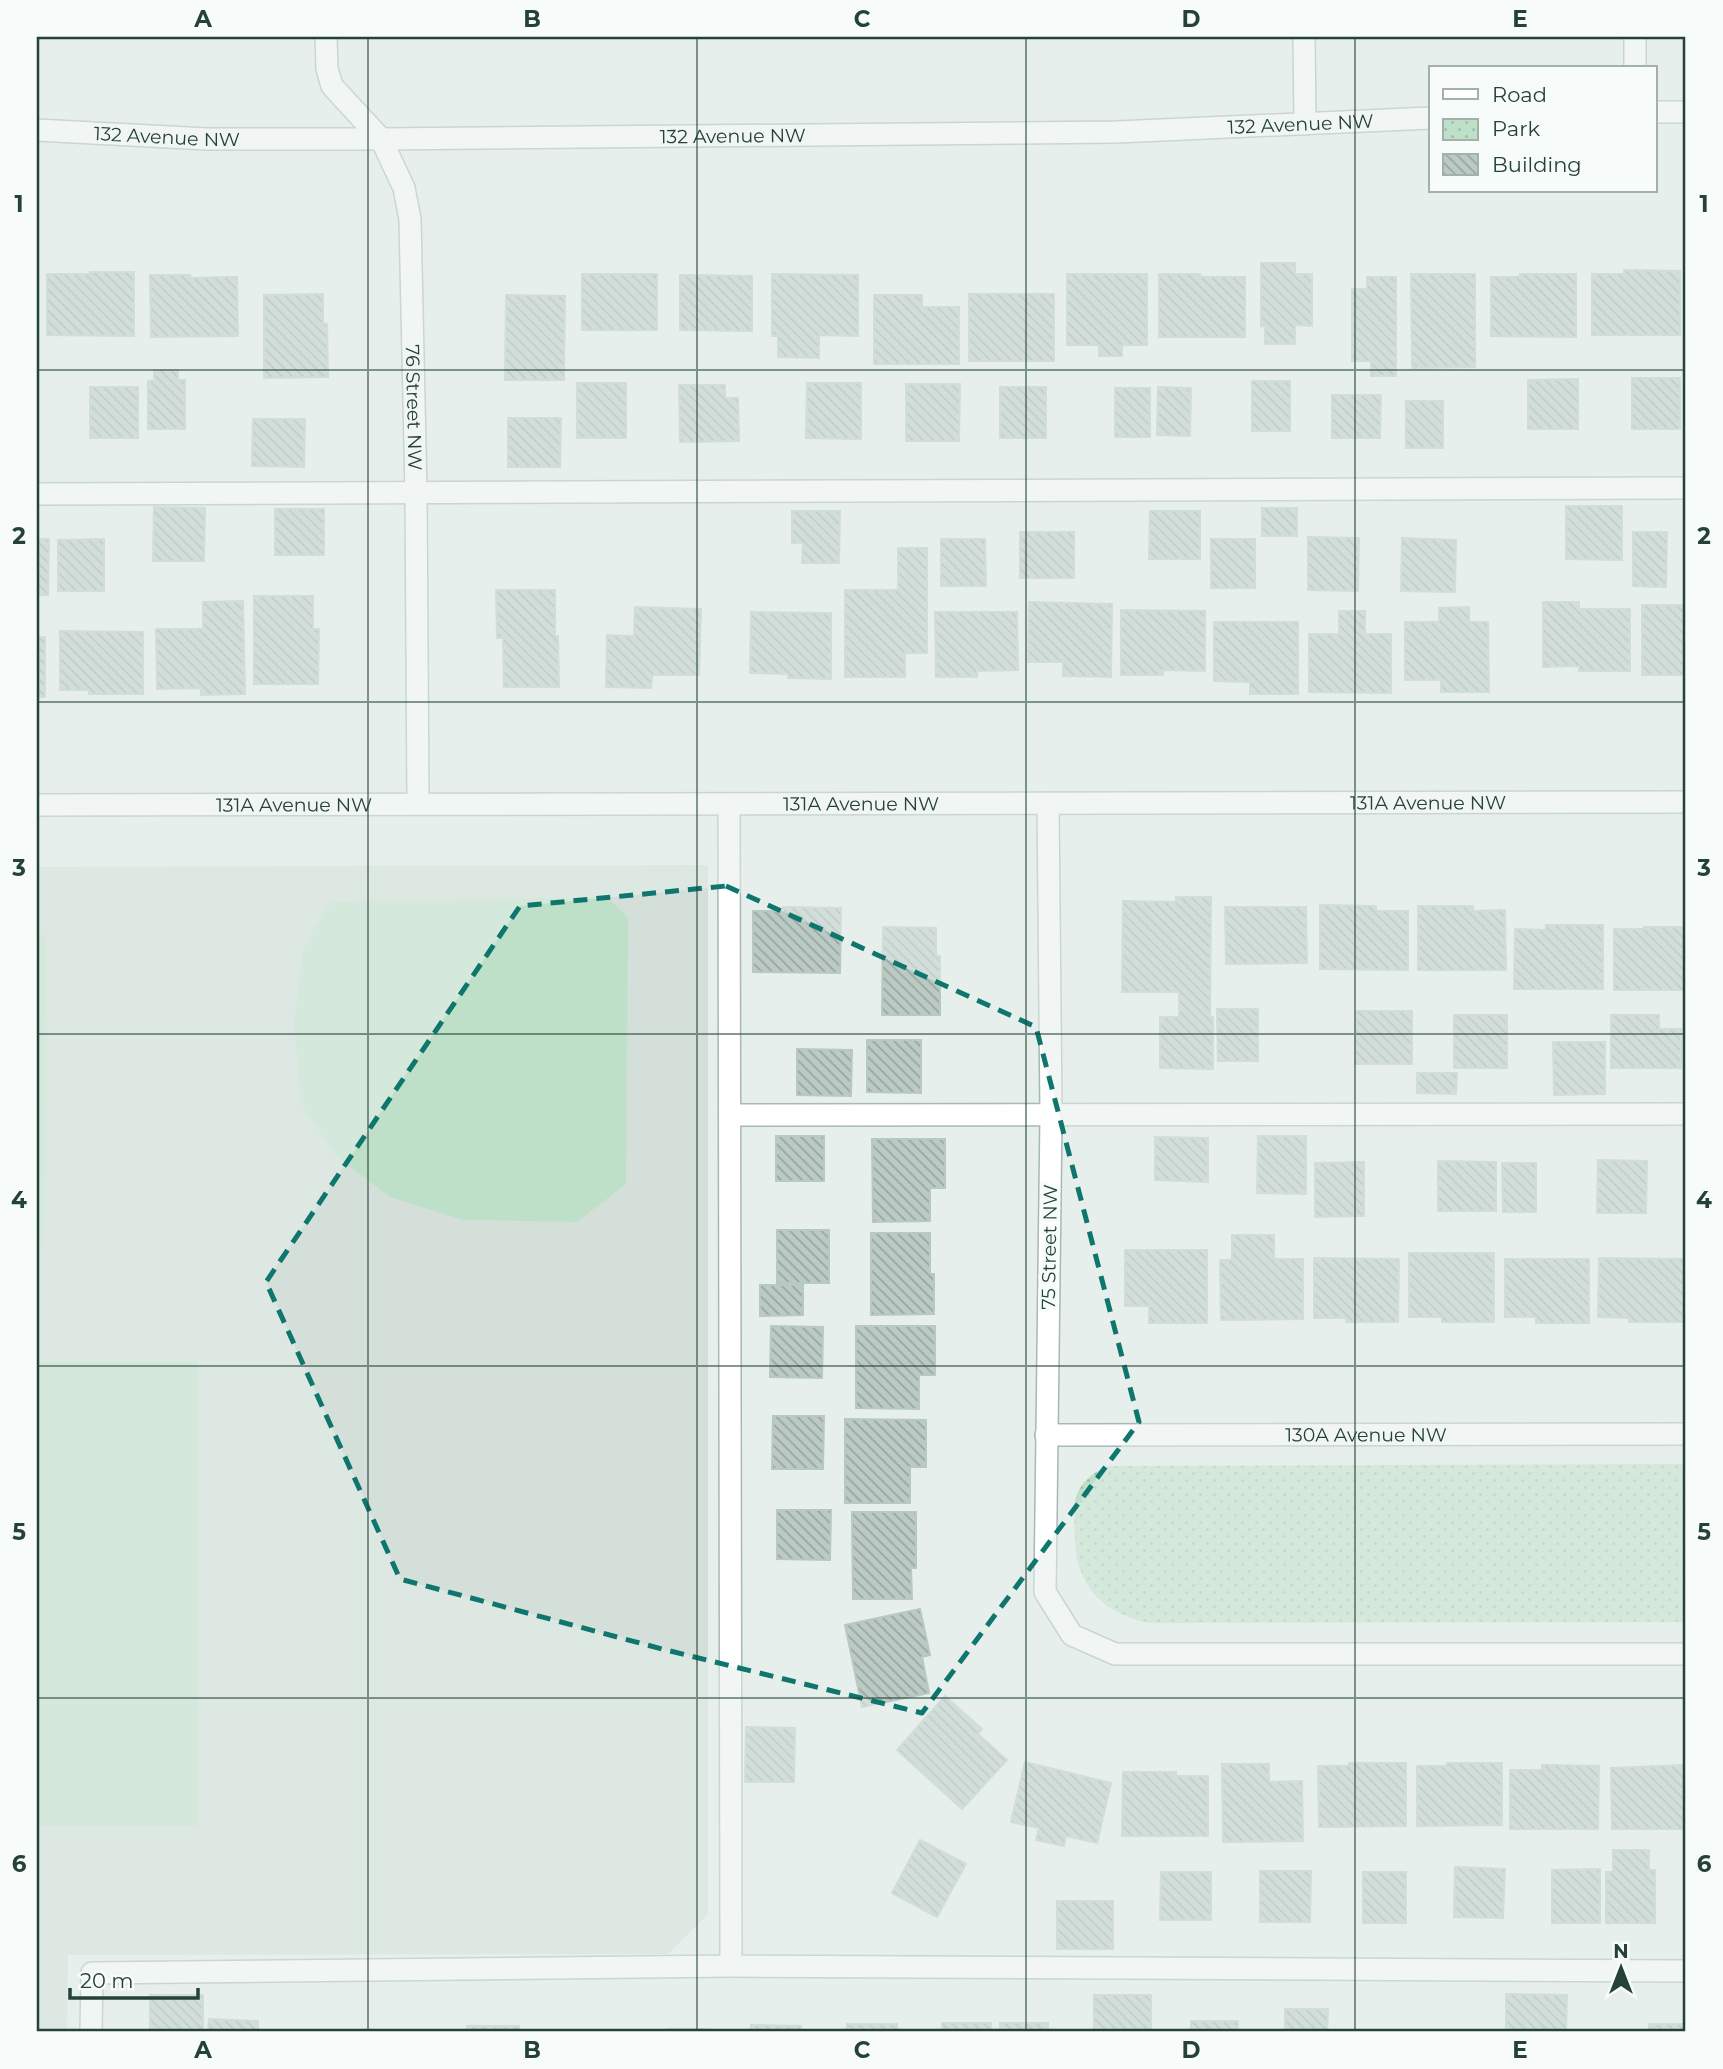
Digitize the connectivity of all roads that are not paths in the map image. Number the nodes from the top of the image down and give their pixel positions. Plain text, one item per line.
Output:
1 (327, 37) edge
2 (1304, 37) edge
3 (1634, 37) edge
4 (1635, 66) edge
5 (1656, 112) edge
6 (1686, 112) edge
7 (1429, 118) edge
8 (1305, 124) junction
9 (37, 130) edge
10 (381, 139) junction
11 (1686, 488) edge
12 (416, 492) junction
13 (37, 494) edge
14 (1686, 802) edge
15 (418, 803) junction
16 (1048, 804) junction
17 (37, 805) edge
18 (729, 805) junction
19 (1686, 1114) edge
20 (730, 1115) junction
21 (1051, 1115) junction
22 (1686, 1434) edge
23 (1046, 1435) junction
24 (1686, 1654) edge
25 (730, 1966) junction
26 (1686, 1971) edge
27 (91, 2032) edge

1 - 10 street, 76 Street NW
2 - 8 street
3 - 4 street
5 - 6 street
7 - 8 street, 132 Avenue NW
8 - 10 street, 132 Avenue NW
9 - 10 street, 132 Avenue NW
10 - 12 street, 76 Street NW
11 - 12 street
12 - 13 street
12 - 15 street, 76 Street NW
14 - 16 street, 131A Avenue NW
15 - 17 street, 131A Avenue NW
15 - 18 street, 131A Avenue NW
16 - 18 street, 131A Avenue NW
16 - 21 street, 75 Street NW
18 - 20 street
19 - 21 street
20 - 21 street
20 - 25 street
21 - 23 street, 75 Street NW
22 - 23 street, 130A Avenue NW
23 - 24 street, 75 Street NW
25 - 26 street
25 - 27 street

